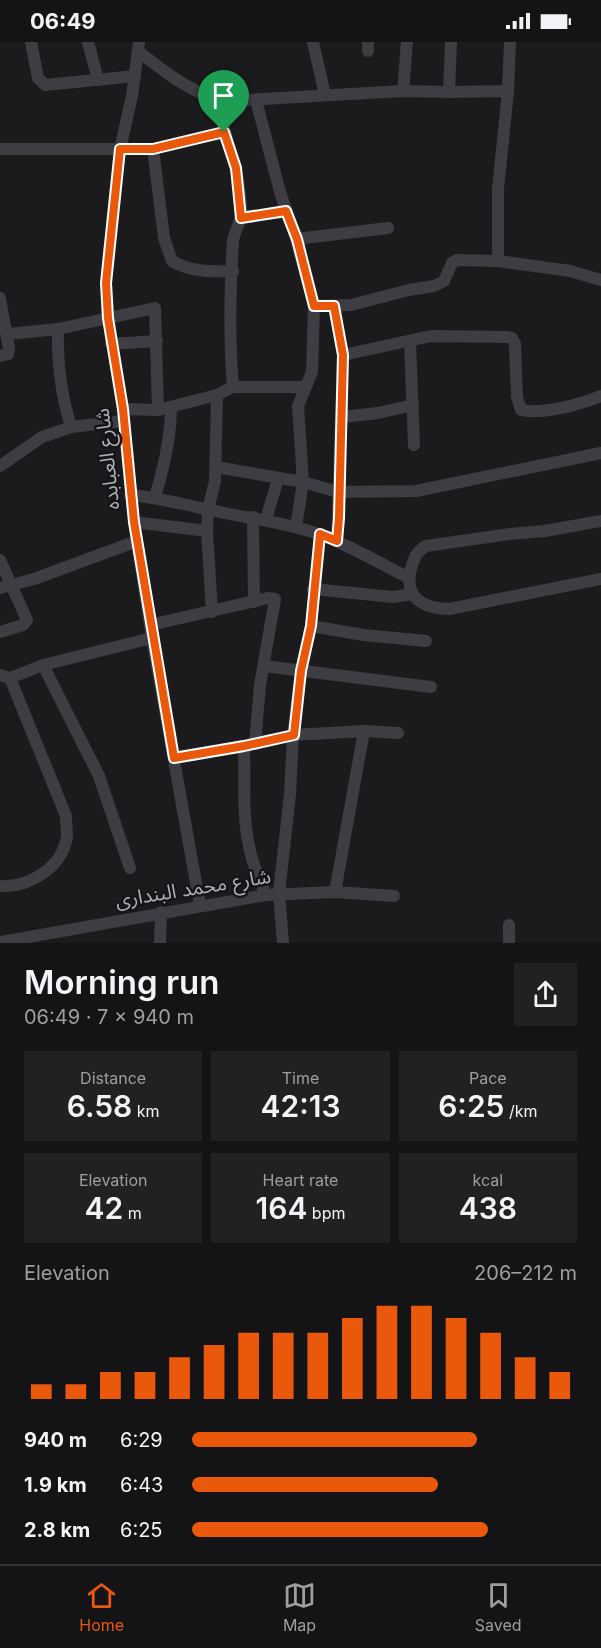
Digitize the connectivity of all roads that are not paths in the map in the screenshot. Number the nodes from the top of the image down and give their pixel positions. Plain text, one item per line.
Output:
1 (31, 42) edge
2 (88, 42) edge
3 (313, 42) edge
4 (407, 42) edge
5 (451, 42) edge
6 (510, 42) edge
7 (138, 46) edge
8 (135, 76) junction
9 (98, 80) junction
10 (403, 91) junction
11 (508, 91) junction
12 (449, 92) junction
13 (325, 95) junction
14 (216, 99) junction
15 (256, 100) junction
16 (224, 132) junction
17 (0, 149) edge
18 (120, 149) junction
19 (153, 149) junction
20 (286, 211) junction
21 (241, 218) junction
22 (388, 228) dead end
23 (297, 239) junction
24 (498, 261) junction
25 (233, 271) junction
26 (601, 280) edge
27 (0, 298) edge
28 (314, 306) junction
29 (334, 306) junction
30 (108, 318) junction
31 (58, 328) junction
32 (8, 334) junction
33 (157, 341) junction
34 (410, 341) junction
35 (111, 344) junction
36 (343, 355) junction
37 (0, 356) edge
38 (233, 387) junction
39 (306, 387) junction
40 (217, 395) junction
41 (601, 396) edge
42 (413, 405) junction
43 (171, 407) junction
44 (158, 410) junction
45 (123, 415) junction
46 (342, 417) junction
47 (71, 427) junction
48 (414, 445) dead end
49 (601, 453) edge
50 (0, 466) edge
51 (216, 467) junction
52 (278, 479) junction
53 (303, 482) junction
54 (338, 492) junction
55 (130, 495) junction
56 (155, 497) junction
57 (208, 510) junction
58 (253, 516) junction
59 (266, 519) junction
60 (601, 521) edge
61 (134, 522) junction
62 (296, 527) junction
63 (207, 531) junction
64 (320, 534) junction
65 (137, 541) junction
66 (337, 541) junction
67 (0, 560) edge
68 (409, 578) junction
69 (601, 579) edge
70 (6, 587) edge
71 (313, 589) junction
72 (413, 594) junction
73 (254, 602) junction
74 (212, 612) junction
75 (311, 626) junction
76 (0, 632) edge
77 (151, 632) junction
78 (426, 641) dead end
79 (43, 665) junction
80 (264, 666) junction
81 (301, 671) junction
82 (5, 676) edge
83 (431, 687) dead end
84 (364, 731) junction
85 (398, 733) dead end
86 (294, 735) junction
87 (249, 745) junction
88 (174, 758) junction
89 (130, 868) dead end
90 (0, 886) edge
91 (335, 892) junction
92 (273, 894) junction
93 (394, 896) dead end
94 (200, 905) junction
95 (161, 912) junction
96 (509, 925) dead end
97 (0, 942) edge
98 (160, 943) edge
99 (283, 943) edge
100 (509, 943) edge

1 - 9 street
2 - 9 street
3 - 13 street
4 - 10 street
5 - 12 street
6 - 11 street
7 - 8 street, شارع العبابده
7 - 14 street
8 - 9 street
8 - 18 street, شارع العبابده
10 - 12 street
10 - 13 street
11 - 12 street
11 - 24 street
13 - 15 street
14 - 15 street
14 - 16 street
15 - 20 street
16 - 19 street
16 - 21 street
17 - 18 street
18 - 19 street
18 - 30 street, شارع العبابده
19 - 25 street
20 - 21 street
20 - 23 street
21 - 25 street
22 - 23 street
23 - 28 street
24 - 26 street
24 - 29 street
25 - 38 street
27 - 32 street
28 - 29 street
28 - 39 street
29 - 36 street
30 - 31 street
30 - 33 street
30 - 35 street, شارع العبابده
31 - 32 street
31 - 47 street
32 - 37 street
33 - 35 street
33 - 44 street
34 - 36 street
34 - 41 street
34 - 42 street
35 - 45 street, شارع العبابده
36 - 46 street
38 - 39 street
38 - 40 street
39 - 53 street
40 - 43 street
40 - 51 street
42 - 46 street
42 - 48 street
43 - 44 street
43 - 56 street
44 - 45 street
45 - 47 street
45 - 55 street, شارع العبابده
46 - 54 street
47 - 50 street
49 - 54 street
51 - 52 street
51 - 57 street
52 - 53 street
52 - 59 street
53 - 54 street
53 - 62 street
54 - 66 street
55 - 56 street
55 - 61 street, شارع العبابده
56 - 57 street
57 - 58 street
57 - 63 street
58 - 59 street
58 - 73 street
59 - 62 street
60 - 68 street
61 - 63 street
61 - 65 street, شارع العبابده
62 - 64 street
63 - 74 street
64 - 66 street
64 - 71 street
65 - 70 street
65 - 77 street, شارع العبابده
66 - 68 street
67 - 70 street
68 - 72 street
69 - 72 street
70 - 76 street
71 - 72 street
71 - 75 street
73 - 74 street
73 - 80 street
74 - 77 street
75 - 78 street
75 - 81 street
77 - 79 street
77 - 88 street, شارع العبابده
79 - 82 street
79 - 89 street
80 - 81 street
80 - 87 street
81 - 83 street
81 - 86 street
82 - 90 street
84 - 85 street
84 - 86 street
84 - 91 street
86 - 87 street
86 - 92 street
87 - 88 street
87 - 92 street
88 - 94 street, شارع العبابده
91 - 92 street, شارع محمد البندارى
91 - 93 street, شارع محمد البندارى
92 - 94 street, شارع محمد البندارى
92 - 99 street
94 - 95 street, شارع محمد البندارى
95 - 97 street, شارع محمد البندارى
95 - 98 street
96 - 100 street

